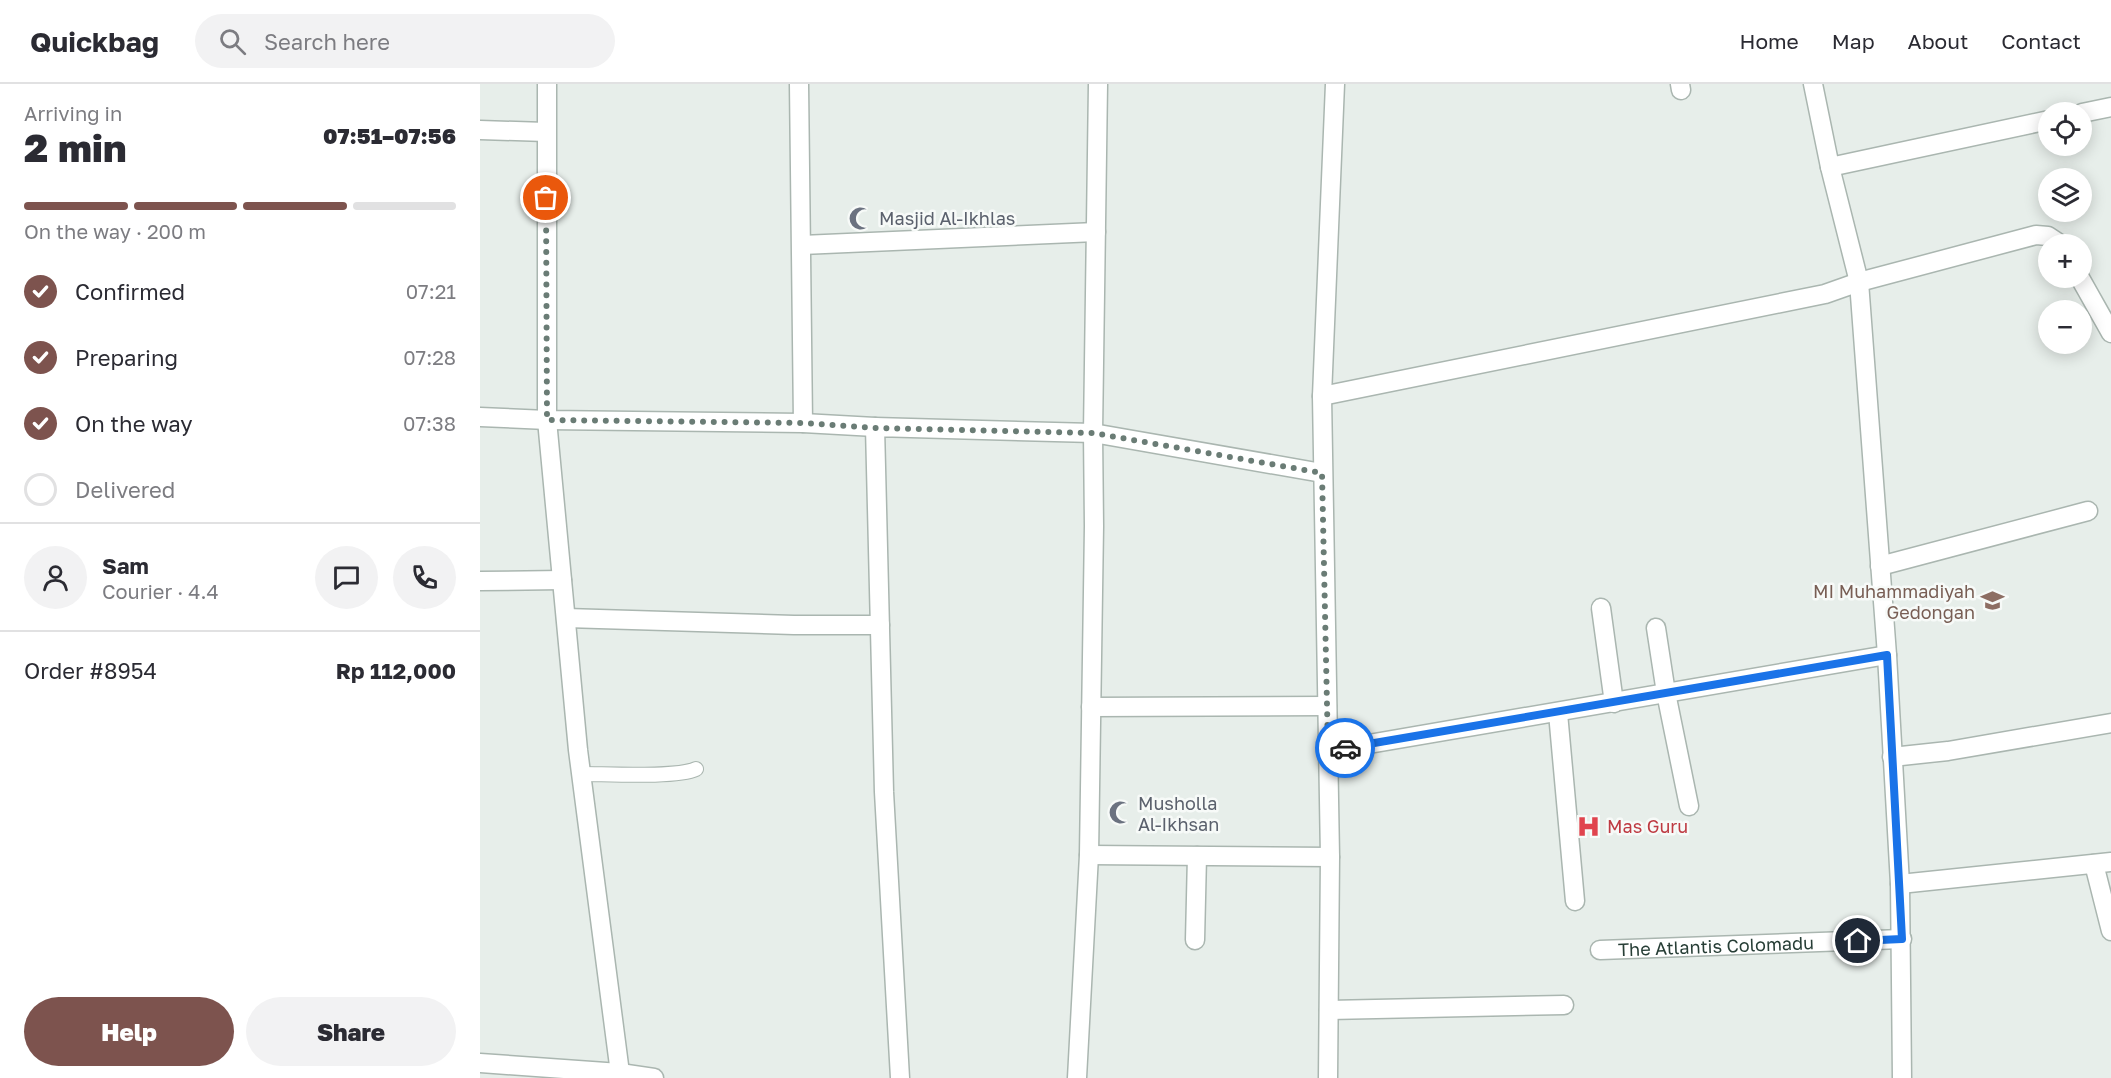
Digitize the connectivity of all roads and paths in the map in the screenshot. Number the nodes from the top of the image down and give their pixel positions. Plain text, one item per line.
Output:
1 (547, 84) edge
2 (799, 84) edge
3 (1098, 84) edge
4 (1335, 84) edge
5 (1813, 84) edge
6 (2111, 107) edge
7 (2092, 111) edge
8 (2038, 122) edge
9 (480, 130) edge
10 (546, 132) junction
11 (1830, 167) junction
12 (1096, 232) junction
13 (2038, 235) edge
14 (802, 244) junction
15 (1859, 282) junction
16 (2085, 288) edge
17 (2111, 333) edge
18 (1322, 396) junction
19 (480, 417) edge
20 (547, 420) junction
21 (803, 423) junction
22 (875, 428) junction
23 (1093, 433) junction
24 (1322, 473) junction
25 (2088, 511) dead end
26 (1880, 566) junction
27 (562, 580) junction
28 (480, 581) edge
29 (1601, 608) dead end
30 (566, 618) junction
31 (880, 625) junction
32 (1656, 628) dead end
33 (1887, 655) junction
34 (1666, 693) junction
35 (1614, 704) junction
36 (1327, 706) junction
37 (1091, 707) junction
38 (1558, 713) junction
39 (2111, 723) edge
40 (1328, 751) junction
41 (1893, 757) junction
42 (696, 769) dead end
43 (582, 774) junction
44 (1689, 806) dead end
45 (1089, 855) junction
46 (1197, 856) junction
47 (1330, 857) junction
48 (2103, 863) edge
49 (1900, 884) junction
50 (1575, 901) dead end
51 (2111, 931) edge
52 (1902, 939) junction
53 (1195, 940) dead end
54 (1600, 950) dead end
55 (1564, 1005) dead end
56 (1329, 1010) junction
57 (480, 1063) edge
58 (620, 1073) junction
59 (654, 1078) edge
60 (900, 1078) edge
61 (1077, 1078) edge
62 (1328, 1078) edge
63 (1902, 1078) edge

1 - 10 street
2 - 14 street
3 - 12 street
4 - 18 street
5 - 11 street
6 - 7 street
8 - 11 street
9 - 10 street
10 - 20 street
11 - 15 street
12 - 14 street
12 - 23 street
13 - 15 street
14 - 21 street
15 - 18 street
15 - 26 street
16 - 17 street
18 - 24 street
19 - 20 street
20 - 21 street
20 - 27 street
21 - 22 street
22 - 23 street
22 - 31 street
23 - 24 street
23 - 37 street
24 - 36 street
25 - 26 street
26 - 33 street
27 - 28 street
27 - 30 street
29 - 35 street
30 - 31 street
30 - 43 street
31 - 60 street
32 - 34 street
33 - 34 street
33 - 41 street
34 - 35 street
34 - 44 street
35 - 38 street
36 - 37 street
36 - 40 street
37 - 45 street
38 - 40 street
38 - 50 street
39 - 41 street
40 - 47 street
41 - 49 street
42 - 43 lane
43 - 58 street
45 - 46 street
45 - 61 street
46 - 47 street
46 - 53 street
47 - 56 street
48 - 49 street
48 - 51 street
49 - 52 street
52 - 54 street, The Atlantis Colomadu
52 - 63 street
55 - 56 street
56 - 62 street
57 - 58 street
58 - 59 street

